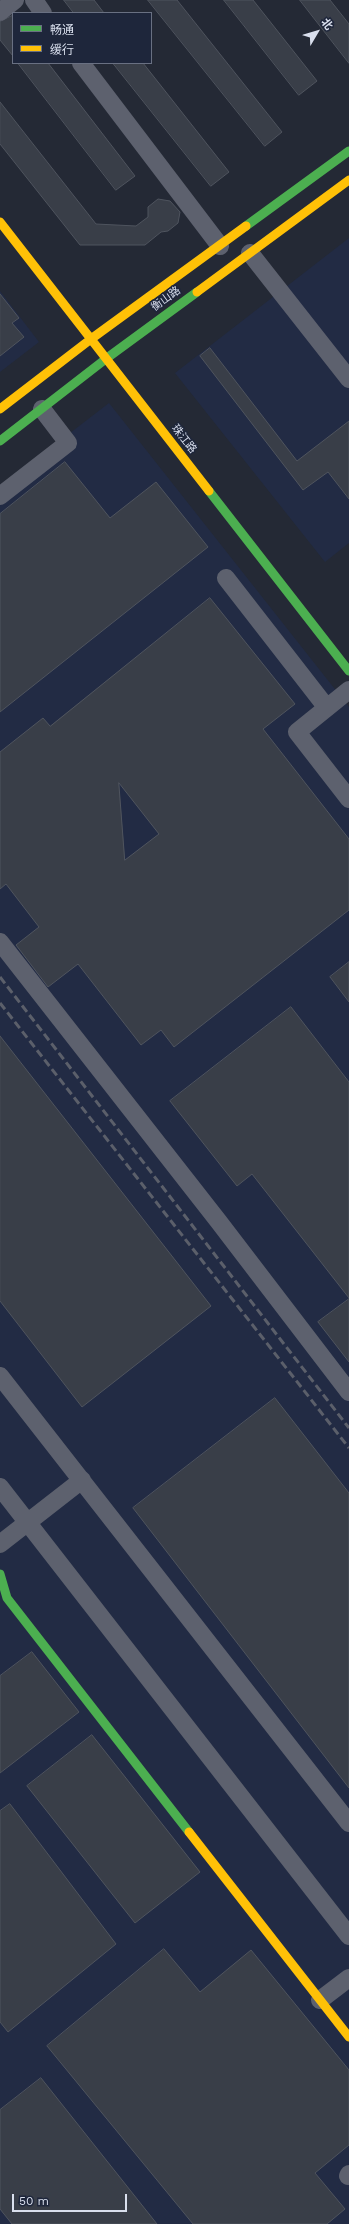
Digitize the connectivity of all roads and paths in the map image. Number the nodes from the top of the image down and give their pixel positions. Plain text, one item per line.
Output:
1 (15, 0) edge
2 (34, 0) edge
3 (0, 12) edge
4 (43, 12) edge
5 (82, 64) edge
6 (349, 151) edge
7 (349, 180) edge
8 (0, 222) edge
9 (220, 246) junction
10 (250, 253) junction
11 (91, 339) junction
12 (107, 358) junction
13 (349, 379) edge
14 (0, 409) edge
15 (42, 409) junction
16 (0, 441) edge
17 (0, 496) edge
18 (226, 578) dead end
19 (349, 671) edge
20 (349, 690) edge
21 (327, 708) junction
22 (349, 798) edge
23 (0, 942) edge
24 (0, 1376) edge
25 (349, 1392) edge
26 (82, 1480) junction
27 (0, 1487) edge
28 (28, 1523) junction
29 (0, 1544) edge
30 (0, 1574) edge
31 (349, 1823) edge
32 (349, 1936) edge
33 (349, 1978) edge
34 (320, 2000) junction
35 (349, 2037) edge

1 - 3 street
2 - 4 street
5 - 9 street
6 - 9 street, 衡山路
7 - 10 street, 衡山路
8 - 11 street, 珠江路
9 - 11 street, 衡山路
10 - 12 street, 衡山路
10 - 13 street
11 - 12 street, 珠江路
11 - 14 street, 衡山路
12 - 15 street, 衡山路
12 - 19 street, 珠江路
15 - 16 street, 衡山路
15 - 17 street
18 - 21 street
20 - 21 street
21 - 22 street
23 - 25 street
24 - 26 street
26 - 28 street
26 - 31 street
27 - 28 street
28 - 29 street
28 - 32 street
30 - 34 street
33 - 34 street
34 - 35 street

